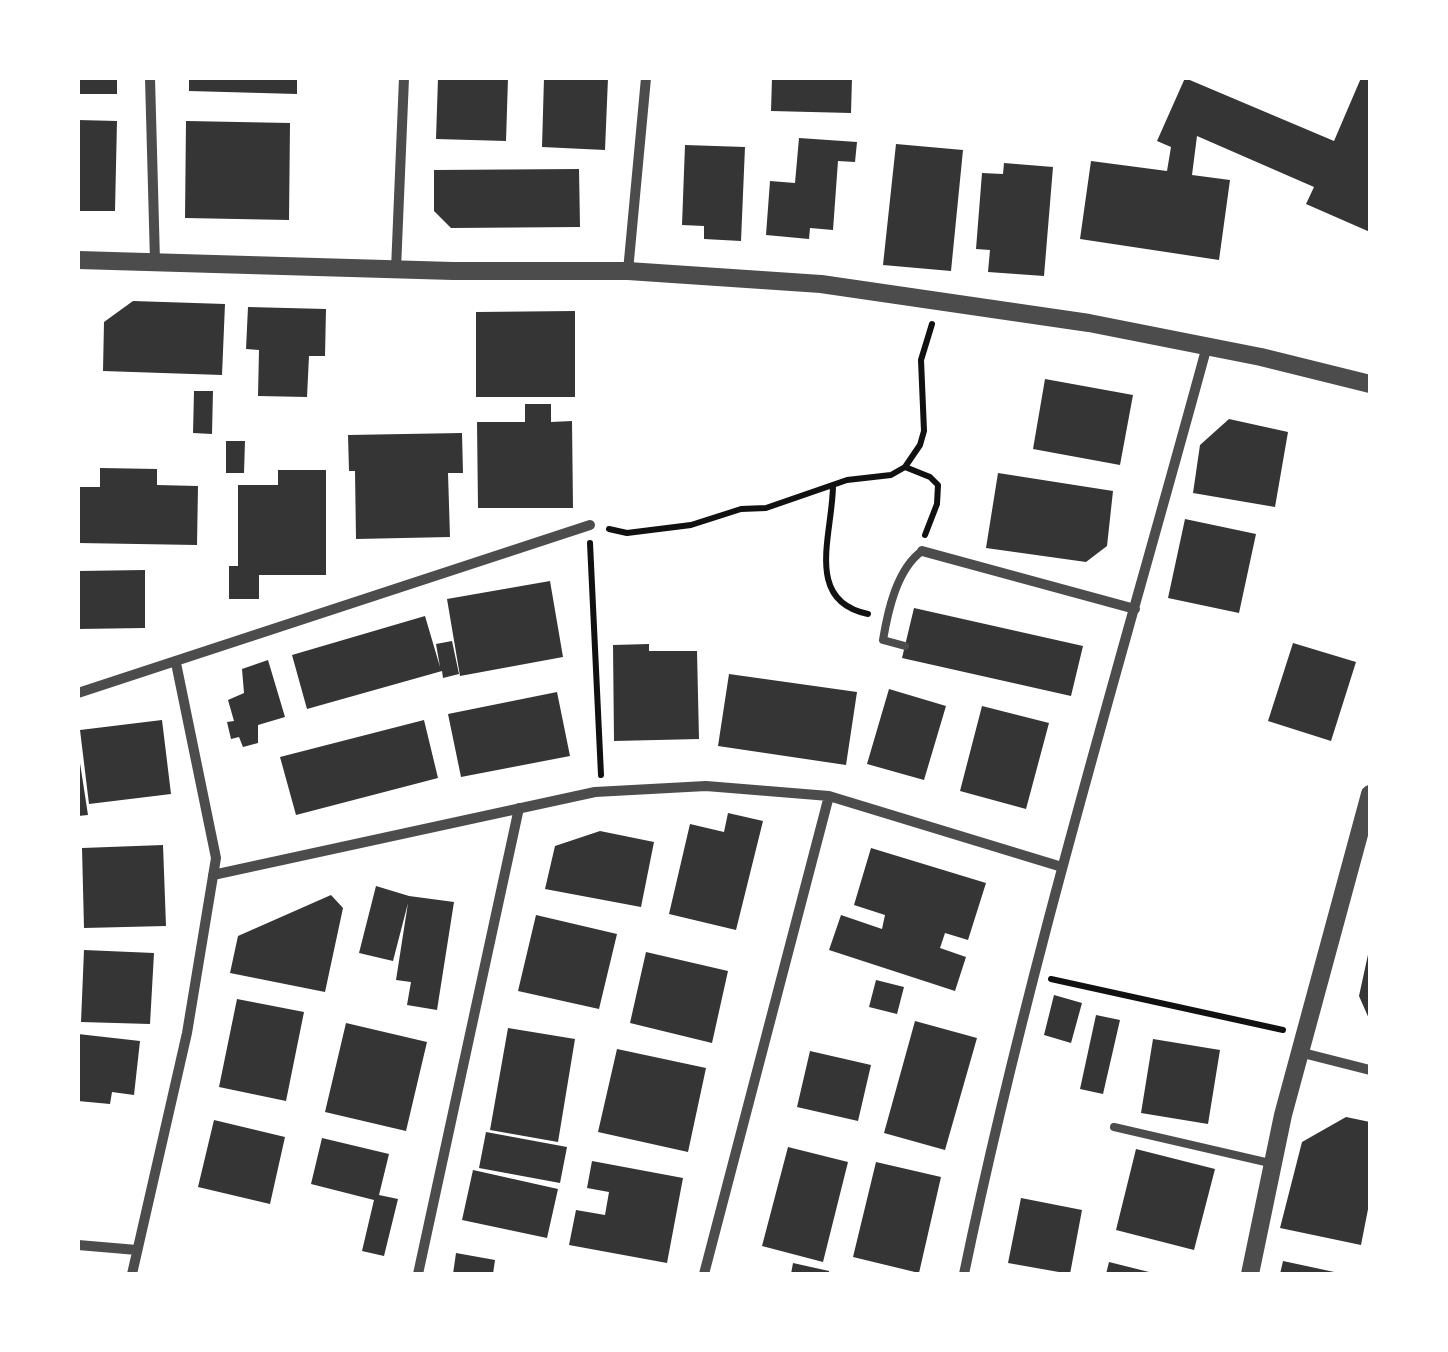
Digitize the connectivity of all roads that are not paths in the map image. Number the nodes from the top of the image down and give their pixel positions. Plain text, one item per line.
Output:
1 (150, 78) edge
2 (404, 78) edge
3 (646, 78) edge
4 (78, 260) edge
5 (155, 261) junction
6 (396, 269) junction
7 (628, 271) junction
8 (1207, 346) junction
9 (1370, 384) edge
10 (590, 525) road end
11 (922, 550) joint
12 (1136, 609) junction
13 (905, 646) dead end
14 (176, 663) junction
15 (78, 693) edge
16 (1370, 794) edge
17 (830, 796) junction
18 (519, 808) junction
19 (1062, 867) junction
20 (214, 876) junction
21 (1301, 1044) junction
22 (1370, 1070) edge
23 (1114, 1128) dead end
24 (1274, 1164) junction
25 (78, 1244) edge
26 (137, 1250) junction
27 (132, 1274) edge
28 (418, 1274) edge
29 (704, 1274) edge
30 (964, 1274) edge
31 (1250, 1274) edge

1 - 5 street
2 - 6 street
3 - 7 street
4 - 5 street
5 - 6 street
6 - 7 street
7 - 8 street
8 - 9 street
8 - 12 street
10 - 14 street
11 - 12 street
11 - 13 lane
12 - 19 street
14 - 15 street
14 - 20 street
16 - 21 street
17 - 18 street
17 - 19 street
17 - 29 street
18 - 20 street
18 - 28 street
19 - 30 street
20 - 26 street
21 - 22 street
21 - 24 street
23 - 24 lane
24 - 31 street
25 - 26 street
26 - 27 street

